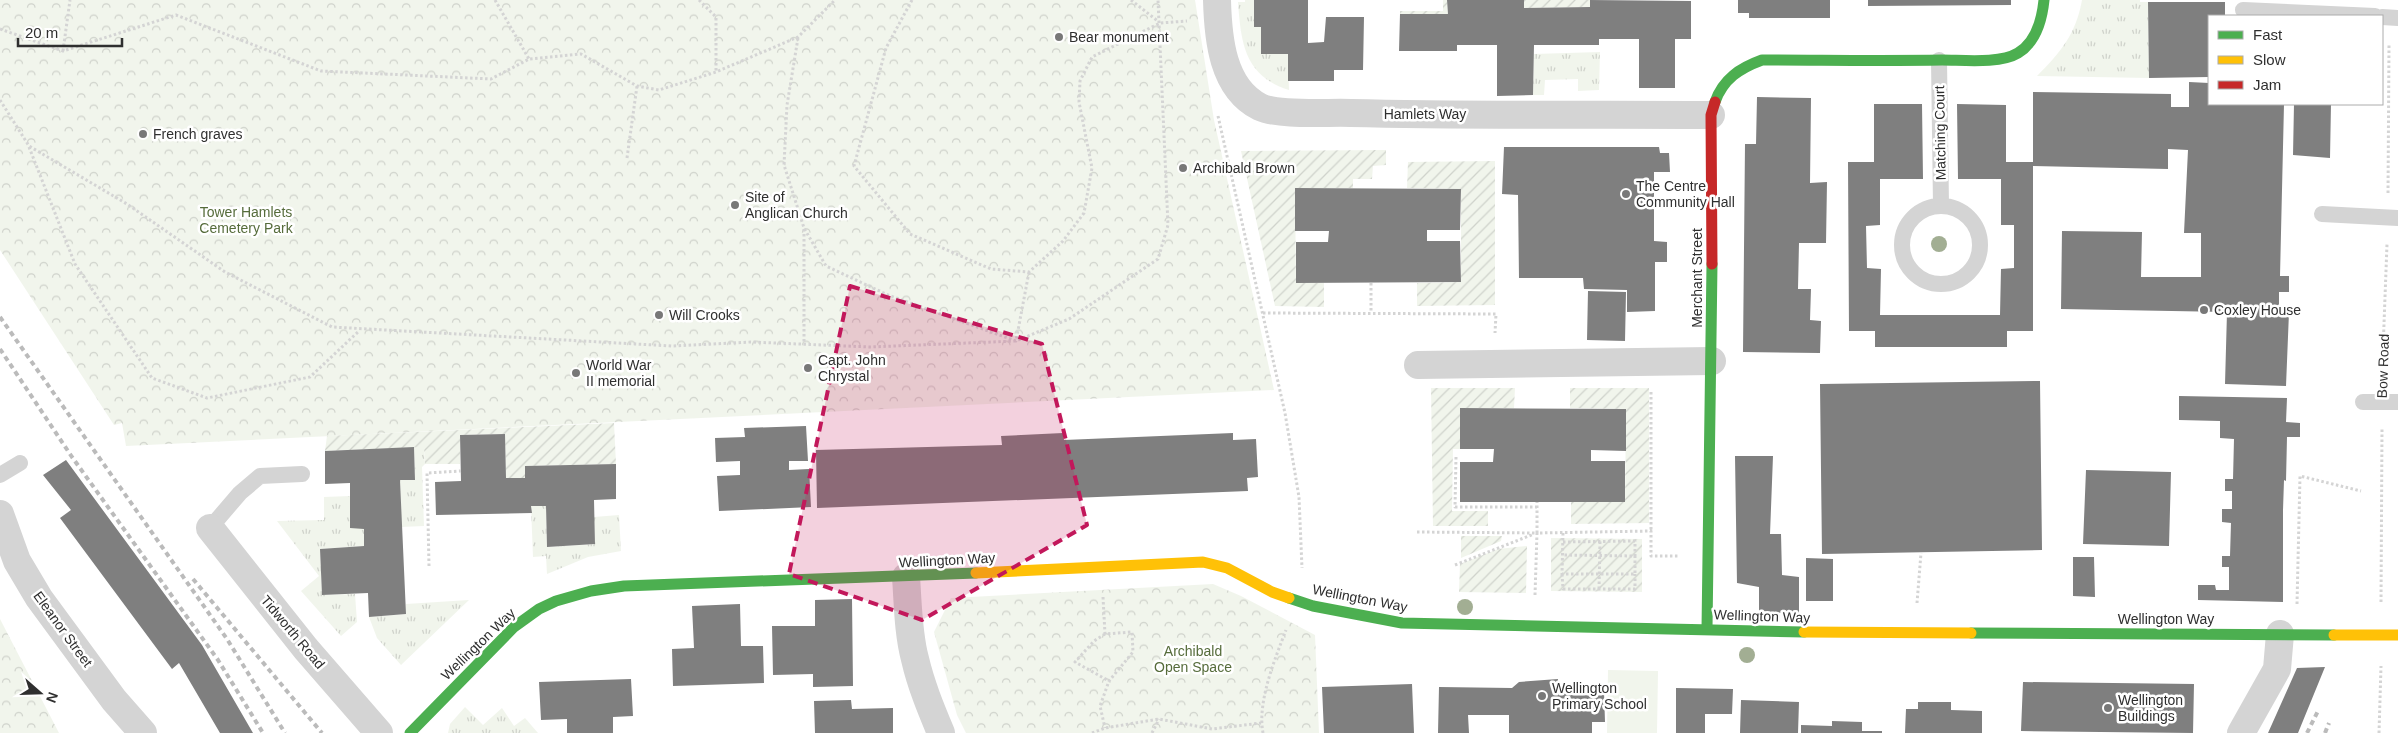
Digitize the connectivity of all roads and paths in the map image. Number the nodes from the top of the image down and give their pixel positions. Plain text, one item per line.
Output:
1 (70, 0) edge
2 (495, 0) edge
3 (699, 0) edge
4 (835, 0) edge
5 (912, 0) edge
6 (1131, 0) edge
7 (1158, 0) edge
8 (1217, 0) edge
9 (2044, 0) edge
10 (2243, 10) dead end
11 (2345, 15) edge
12 (2386, 17) edge
13 (1160, 23) junction
14 (0, 28) edge
15 (798, 37) junction
16 (63, 51) junction
17 (529, 59) junction
18 (1939, 60) junction
19 (716, 72) junction
20 (637, 86) junction
21 (0, 100) edge
22 (1216, 108) dead end
23 (1712, 115) junction
24 (29, 146) junction
25 (627, 158) dead end
26 (1941, 206) junction
27 (2322, 214) dead end
28 (2393, 218) edge
29 (804, 228) junction
30 (1028, 272) junction
31 (1371, 283) dead end
32 (1263, 313) junction
33 (1371, 313) junction
34 (359, 330) junction
35 (1016, 341) junction
36 (804, 344) junction
37 (1712, 361) junction
38 (1651, 362) junction
39 (1494, 364) junction
40 (1418, 365) dead end
41 (2363, 402) dead end
42 (2390, 402) edge
43 (1456, 457) dead end
44 (20, 463) dead end
45 (461, 471) dead end
46 (302, 474) dead end
47 (0, 475) edge
48 (2361, 491) dead end
49 (1537, 502) dead end
50 (1537, 507) junction
51 (0, 514) edge
52 (210, 528) joint
53 (1652, 531) junction
54 (1417, 532) dead end
55 (1537, 533) junction
56 (1563, 533) junction
57 (1600, 541) junction
58 (1563, 542) junction
59 (1921, 552) dead end
60 (1563, 555) junction
61 (1599, 556) junction
62 (1635, 556) junction
63 (1709, 556) junction
64 (1455, 565) dead end
65 (429, 566) dead end
66 (1302, 574) dead end
67 (1562, 574) junction
68 (1599, 574) junction
69 (1635, 574) junction
70 (906, 577) junction
71 (1599, 589) junction
72 (1103, 590) dead end
73 (1289, 622) dead end
74 (1535, 624) junction
75 (1707, 629) junction
76 (1106, 634) junction
77 (1914, 634) junction
78 (2288, 634) junction
79 (2381, 635) junction
80 (2398, 635) edge
81 (1109, 682) junction
82 (1159, 719) junction
83 (1261, 723) junction
84 (1105, 728) junction
85 (143, 733) edge
86 (379, 733) edge
87 (410, 733) edge
88 (941, 733) edge
89 (1092, 733) edge
90 (1152, 733) edge
91 (1263, 733) edge
92 (2241, 733) edge
93 (2379, 733) edge

1 - 16 path
2 - 17 path
3 - 19 path
4 - 15 path
5 - 30 path
6 - 13 path
7 - 13 path
8 - 23 street, Hamlets Way
9 - 18 street, Merchant Street
10 - 11 lane
12 - 28 path, Bow Road
13 - 30 path
13 - 35 path
14 - 16 path
15 - 19 path
15 - 29 path
16 - 17 path
17 - 20 path
18 - 23 street, Merchant Street
18 - 26 lane, Matching Court
19 - 20 path
20 - 25 path
21 - 24 path
22 - 32 path
23 - 37 street, Merchant Street
24 - 34 path
24 - 34 path
26 - 26 lane
27 - 28 lane
28 - 42 path, Bow Road
29 - 35 path
29 - 36 path
30 - 35 path
31 - 33 path
32 - 33 path
32 - 66 path
33 - 39 path
34 - 36 path
35 - 36 path
37 - 38 street
37 - 63 street, Merchant Street
38 - 39 street
38 - 53 path
39 - 40 street
41 - 42 lane
42 - 79 path, Bow Road
43 - 50 path
44 - 47 lane
45 - 65 path
46 - 52 lane
48 - 78 path
49 - 50 path
50 - 55 path
51 - 85 street, Eleanor Street
52 - 86 street, Tidworth Road
53 - 56 path
53 - 63 path
54 - 55 path
55 - 56 path
55 - 64 path
55 - 74 path
56 - 58 path
57 - 58 path
57 - 61 path
57 - 62 path
58 - 60 path
59 - 77 path
60 - 61 path
60 - 67 path
61 - 62 path
61 - 68 path
62 - 69 path
63 - 75 street, Merchant Street
67 - 68 path
67 - 71 path
68 - 69 path
68 - 71 path
69 - 71 path
70 - 74 street, Wellington Way
70 - 87 street, Wellington Way
70 - 88 street
72 - 76 path
73 - 83 path
74 - 75 street, Wellington Way
75 - 77 street, Wellington Way
76 - 81 path
76 - 81 path
77 - 78 street, Wellington Way
78 - 79 street, Wellington Way
78 - 92 street
79 - 80 street, Wellington Way
79 - 93 path, Bow Road
81 - 84 path
82 - 83 path
82 - 84 path
82 - 90 path
83 - 91 path
84 - 89 path

